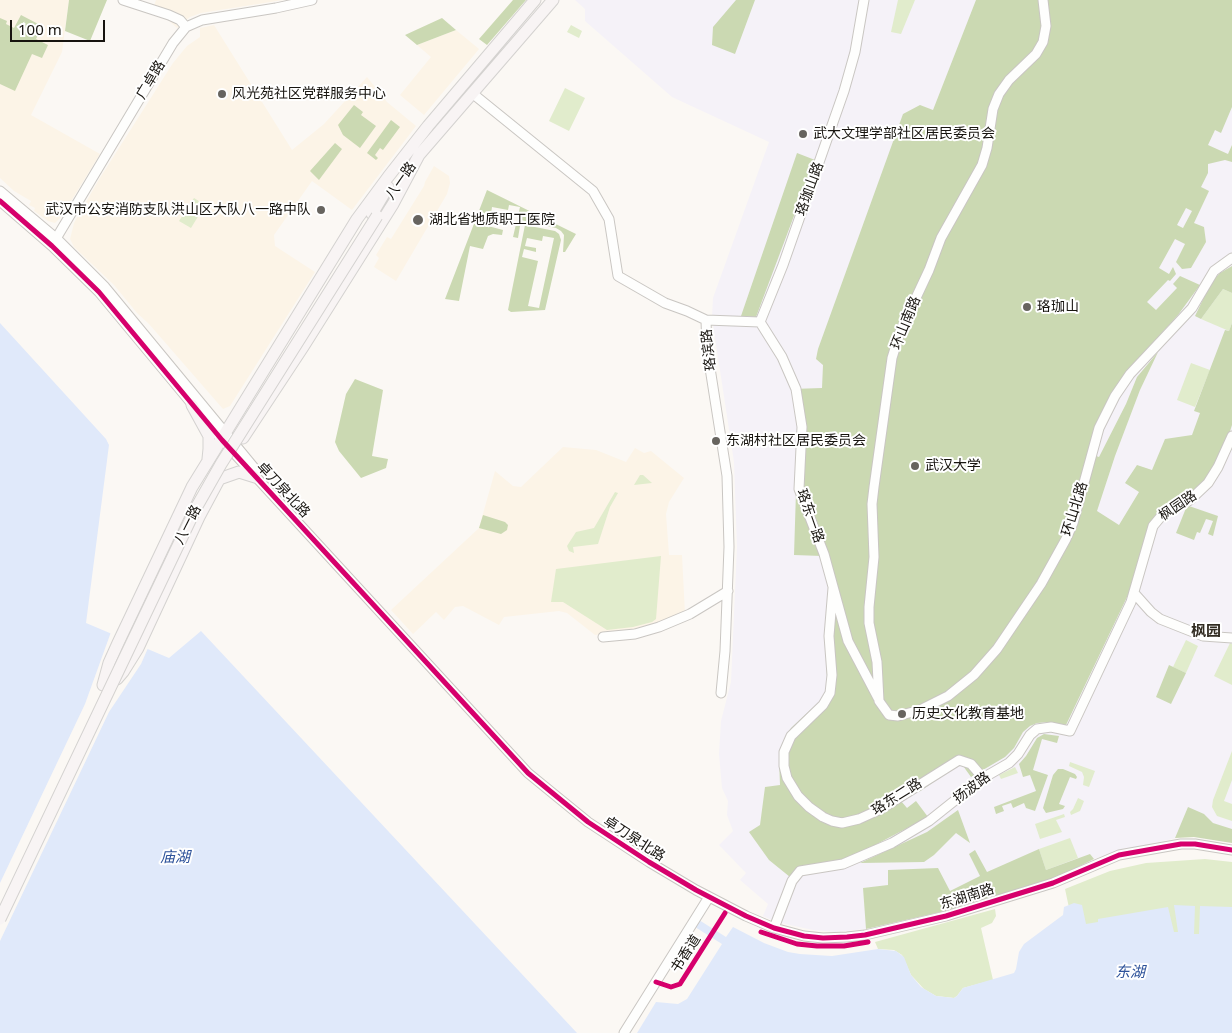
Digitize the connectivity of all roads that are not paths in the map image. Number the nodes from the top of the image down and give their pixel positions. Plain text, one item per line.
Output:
1 (123, 0) edge
2 (312, 0) edge
3 (535, 0) edge
4 (553, 0) edge
5 (864, 0) edge
6 (1042, 0) edge
7 (186, 27) junction
8 (472, 94) junction
9 (407, 152) junction
10 (419, 155) junction
11 (0, 191) edge
12 (0, 201) edge
13 (375, 215) junction
14 (54, 243) junction
15 (1232, 258) edge
16 (706, 320) junction
17 (760, 322) junction
18 (285, 336) junction
19 (303, 347) junction
20 (192, 405) junction
21 (224, 436) junction
22 (1232, 436) edge
23 (236, 450) junction
24 (207, 462) junction
25 (255, 476) junction
26 (216, 483) junction
27 (833, 588) junction
28 (728, 591) junction
29 (1130, 602) junction
30 (604, 637) dead end
31 (1232, 638) edge
32 (107, 685) junction
33 (721, 693) dead end
34 (881, 704) junction
35 (983, 778) junction
36 (552, 793) junction
37 (1232, 850) edge
38 (709, 896) junction
39 (0, 904) edge
40 (0, 919) edge
41 (774, 928) junction
42 (624, 1033) edge

1 - 7 street
2 - 7 street
3 - 9 main road, 八一路
4 - 8 main road, 八一路
5 - 17 street, 珞珈山路
6 - 34 street, 环山南路
7 - 14 street, 广卓路
8 - 10 main road, 八一路
8 - 16 street, 珞滨路
9 - 13 main road, 八一路
9 - 18 main road, 八一路
10 - 13 main road, 八一路
10 - 19 main road, 八一路
11 - 14 street, 卓刀泉北路
12 - 14 street, 卓刀泉北路
13 - 32 main road, 八一路, bridge
14 - 20 street, 卓刀泉北路
14 - 21 street, 卓刀泉北路
15 - 34 street, 环山北路
16 - 17 street
16 - 28 street, 珞滨路
17 - 27 street, 珞东一路
18 - 19 main road
18 - 21 main road, 八一路
19 - 23 main road, 八一路
20 - 21 street, 卓刀泉北路
20 - 24 main road
21 - 23 street, 卓刀泉北路
21 - 24 main road, 八一路
22 - 29 street, 枫园路
23 - 25 street, 卓刀泉北路
23 - 26 main road, 八一路
23 - 36 street, 卓刀泉北路
24 - 32 main road, 八一路
25 - 26 main road
25 - 36 street, 卓刀泉北路
26 - 32 main road, 八一路, bridge
27 - 34 street, 珞东一路
27 - 35 street, 珞东二路
28 - 30 street
28 - 33 street, 珞滨路
29 - 31 street
29 - 35 street, 扬波路
32 - 39 main road, 八一路
32 - 40 main road, 八一路, bridge
35 - 41 street, 扬波路
36 - 38 street, 卓刀泉北路
37 - 41 street, 东湖南路
38 - 41 street, 东湖南路
38 - 42 street

